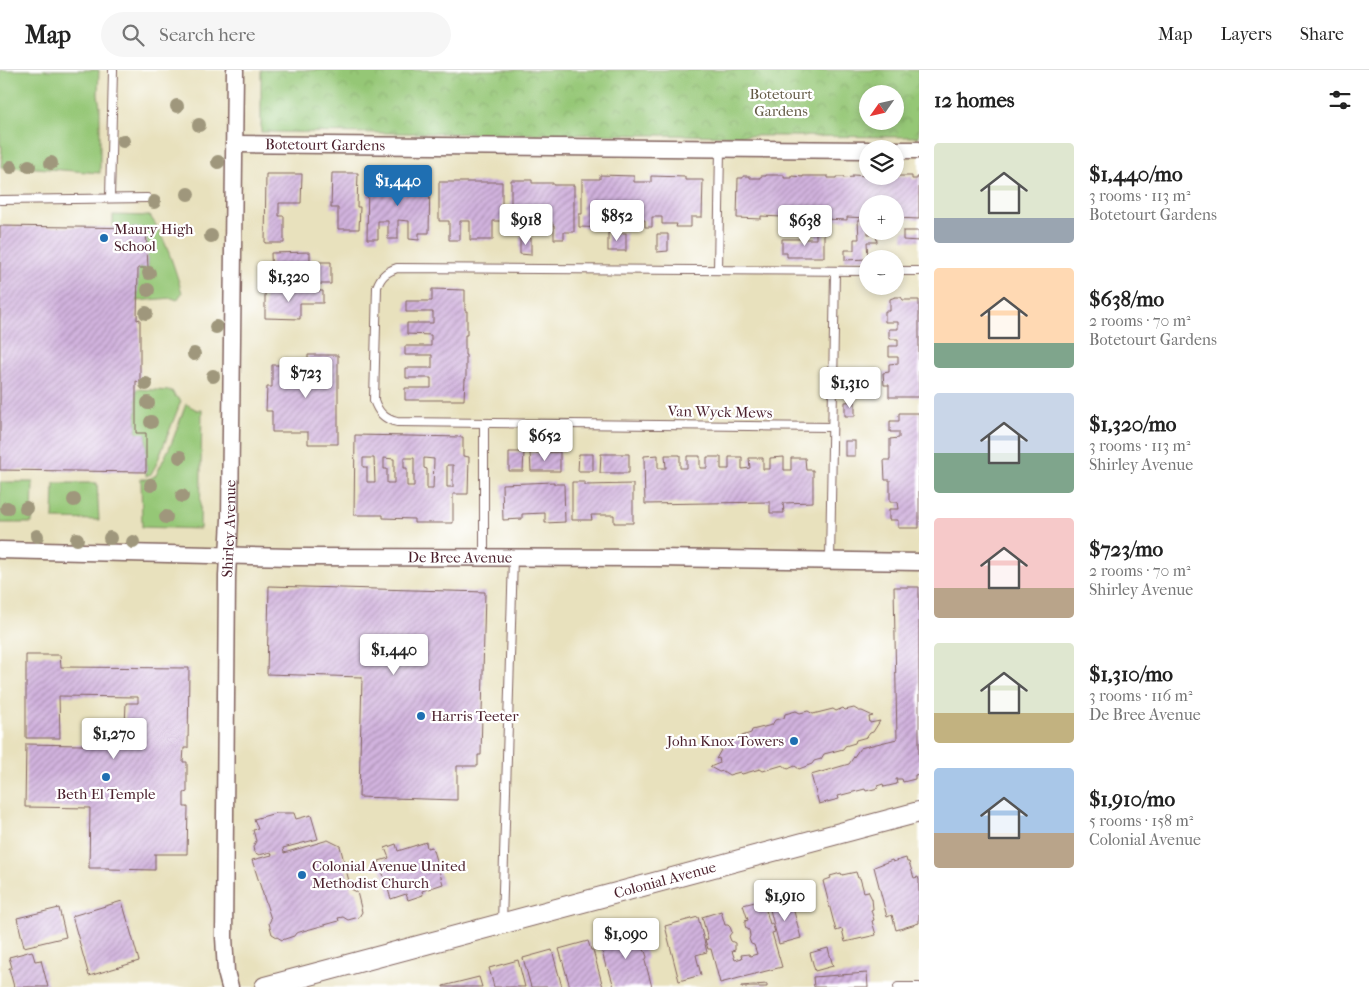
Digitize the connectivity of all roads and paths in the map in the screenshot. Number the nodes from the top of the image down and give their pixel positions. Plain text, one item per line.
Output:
1 (113, 70) edge
2 (235, 70) edge
3 (234, 144) junction
4 (720, 149) junction
5 (859, 150) edge
6 (904, 150) edge
7 (919, 150) edge
8 (110, 198) junction
9 (147, 198) dead end
10 (0, 200) edge
11 (718, 270) junction
12 (835, 271) junction
13 (859, 271) edge
14 (904, 271) edge
15 (919, 272) edge
16 (484, 423) junction
17 (832, 427) junction
18 (0, 550) edge
19 (228, 555) junction
20 (484, 558) junction
21 (513, 558) junction
22 (830, 561) junction
23 (919, 562) edge
24 (919, 812) edge
25 (502, 923) junction
26 (230, 987) edge
27 (265, 987) edge
28 (898, 987) edge
29 (919, 987) edge

1 - 8 lane
2 - 3 street, Shirley Avenue
3 - 4 street, Botetourt Gardens
3 - 19 street, Shirley Avenue
4 - 5 street, Botetourt Gardens
4 - 11 lane
6 - 7 street
8 - 9 lane
8 - 10 lane
11 - 12 lane, Van Wyck Mews
11 - 16 lane, Van Wyck Mews
12 - 13 lane, Van Wyck Mews
12 - 17 lane
14 - 15 lane
16 - 17 lane, Van Wyck Mews
16 - 20 lane
17 - 22 lane
18 - 19 street, De Bree Avenue
19 - 20 street, De Bree Avenue
19 - 26 street, Shirley Avenue
20 - 21 street, De Bree Avenue
21 - 22 street, De Bree Avenue
21 - 25 lane
22 - 23 street, De Bree Avenue
24 - 25 street, Colonial Avenue
25 - 27 street, Colonial Avenue
28 - 29 lane

